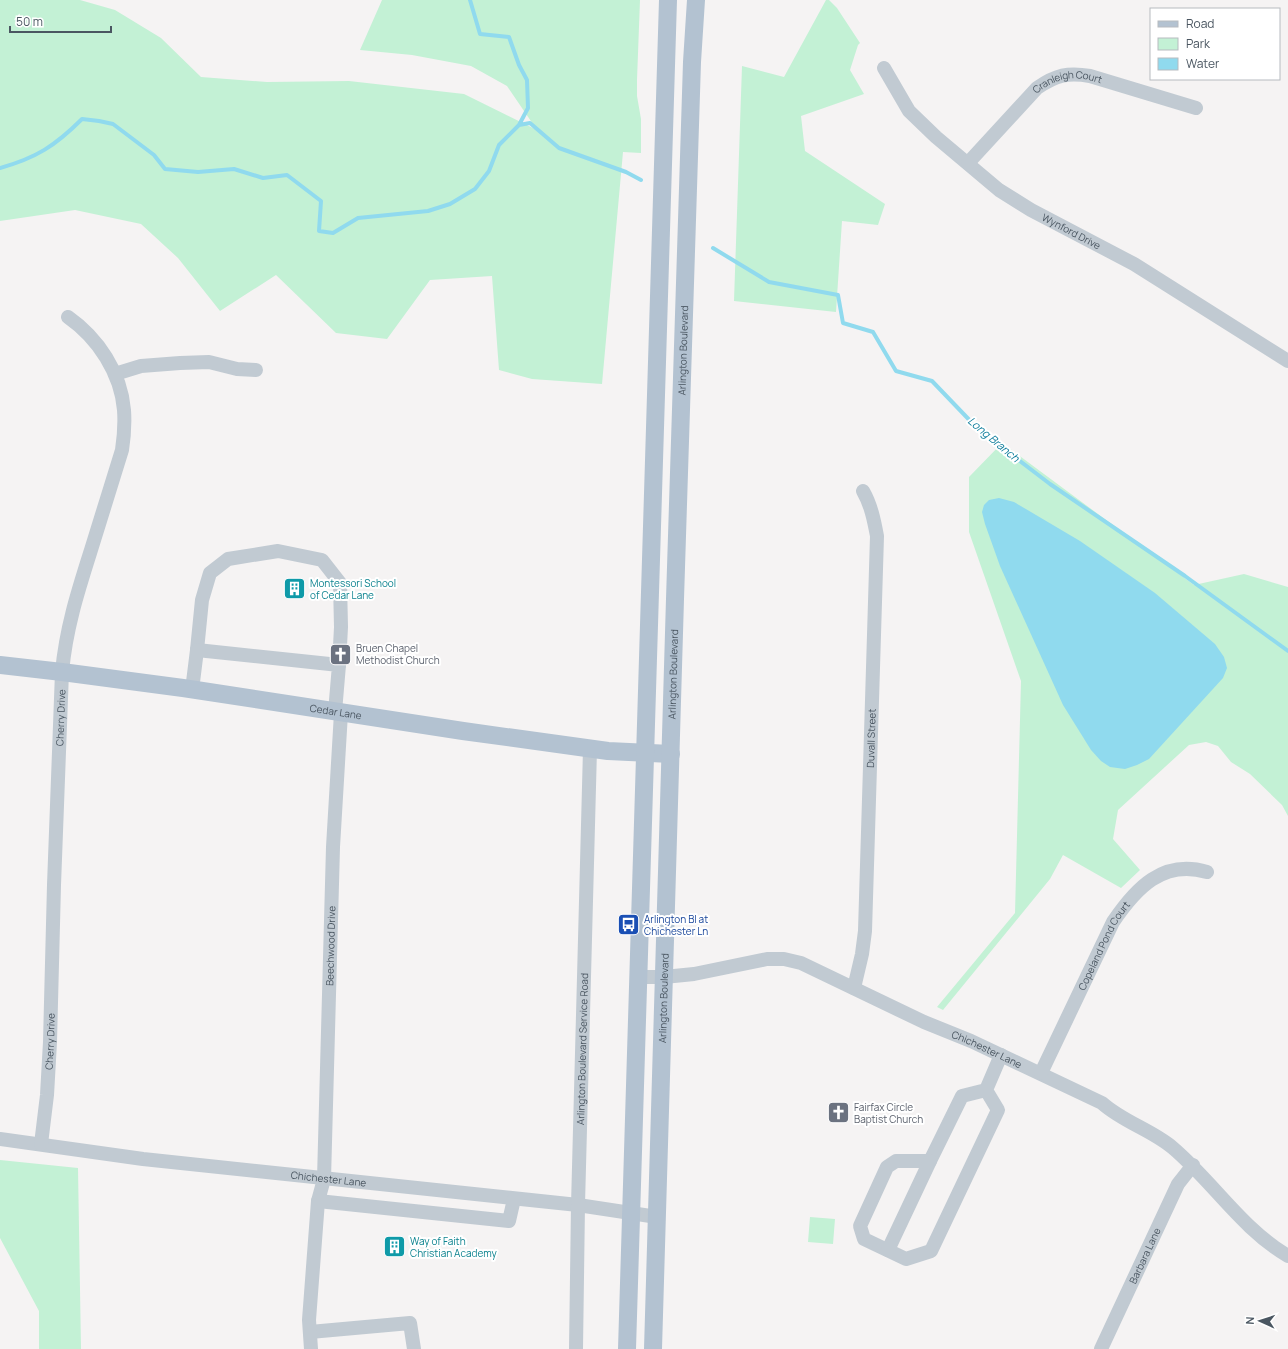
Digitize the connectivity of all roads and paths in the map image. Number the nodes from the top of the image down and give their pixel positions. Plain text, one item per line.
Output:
1 (668, 0) edge
2 (696, 0) edge
3 (884, 68) dead end
4 (1196, 108) dead end
5 (968, 163) junction
6 (68, 317) dead end
7 (1288, 360) edge
8 (256, 370) dead end
9 (115, 374) junction
10 (863, 491) dead end
11 (197, 650) junction
12 (0, 665) edge
13 (339, 665) junction
14 (62, 672) junction
15 (192, 690) junction
16 (338, 712) junction
17 (590, 749) junction
18 (645, 753) junction
19 (671, 754) junction
20 (1207, 872) dead end
21 (638, 977) junction
22 (664, 977) junction
23 (854, 988) junction
24 (1001, 1054) junction
25 (1041, 1073) junction
26 (986, 1090) junction
27 (0, 1139) edge
28 (41, 1144) junction
29 (930, 1161) junction
30 (1193, 1165) junction
31 (324, 1178) junction
32 (514, 1199) junction
33 (318, 1201) junction
34 (578, 1206) junction
35 (631, 1213) junction
36 (657, 1217) junction
37 (888, 1250) junction
38 (1288, 1256) edge
39 (310, 1332) junction
40 (311, 1349) edge
41 (414, 1349) edge
42 (576, 1349) edge
43 (627, 1349) edge
44 (653, 1349) edge
45 (1101, 1349) edge

1 - 18 main road
2 - 19 main road, Arlington Boulevard
3 - 5 street, Wynford Drive
4 - 5 street, Cranleigh Court
5 - 7 street, Wynford Drive
6 - 9 street, Cherry Drive
8 - 9 street
9 - 14 street, Cherry Drive
10 - 23 street, Duvall Street
11 - 13 street
11 - 13 street, Beechwood Drive
11 - 15 street, Beechwood Drive
12 - 14 main road, Cedar Lane
13 - 16 street, Beechwood Drive
14 - 15 main road, Cedar Lane
14 - 28 street, Cherry Drive
15 - 16 main road, Cedar Lane
16 - 17 main road, Cedar Lane
16 - 31 street, Beechwood Drive
17 - 18 main road, Cedar Lane
17 - 34 street, Arlington Boulevard Service Road
18 - 19 main road, Cedar Lane
18 - 21 main road
19 - 22 main road, Arlington Boulevard
20 - 25 street, Copeland Pond Court
21 - 22 street, Chichester Lane
21 - 35 main road
22 - 23 street, Chichester Lane
22 - 36 main road, Arlington Boulevard
23 - 24 street, Chichester Lane
24 - 25 street, Chichester Lane
24 - 26 street
25 - 30 street, Chichester Lane
26 - 29 street
26 - 37 street
27 - 28 street, Chichester Lane
28 - 31 street, Chichester Lane
29 - 37 street
29 - 37 street
30 - 38 street, Chichester Lane
30 - 45 street, Barbara Lane
31 - 32 street, Chichester Lane
31 - 33 street, Beechwood Drive
32 - 33 street
32 - 34 street, Chichester Lane
33 - 39 street, Beechwood Drive
34 - 35 street, Chichester Lane
34 - 42 street, Arlington Boulevard Service Road
35 - 36 street, Chichester Lane
35 - 43 main road
36 - 44 main road, Arlington Boulevard
39 - 40 street, Beechwood Drive
39 - 41 street

